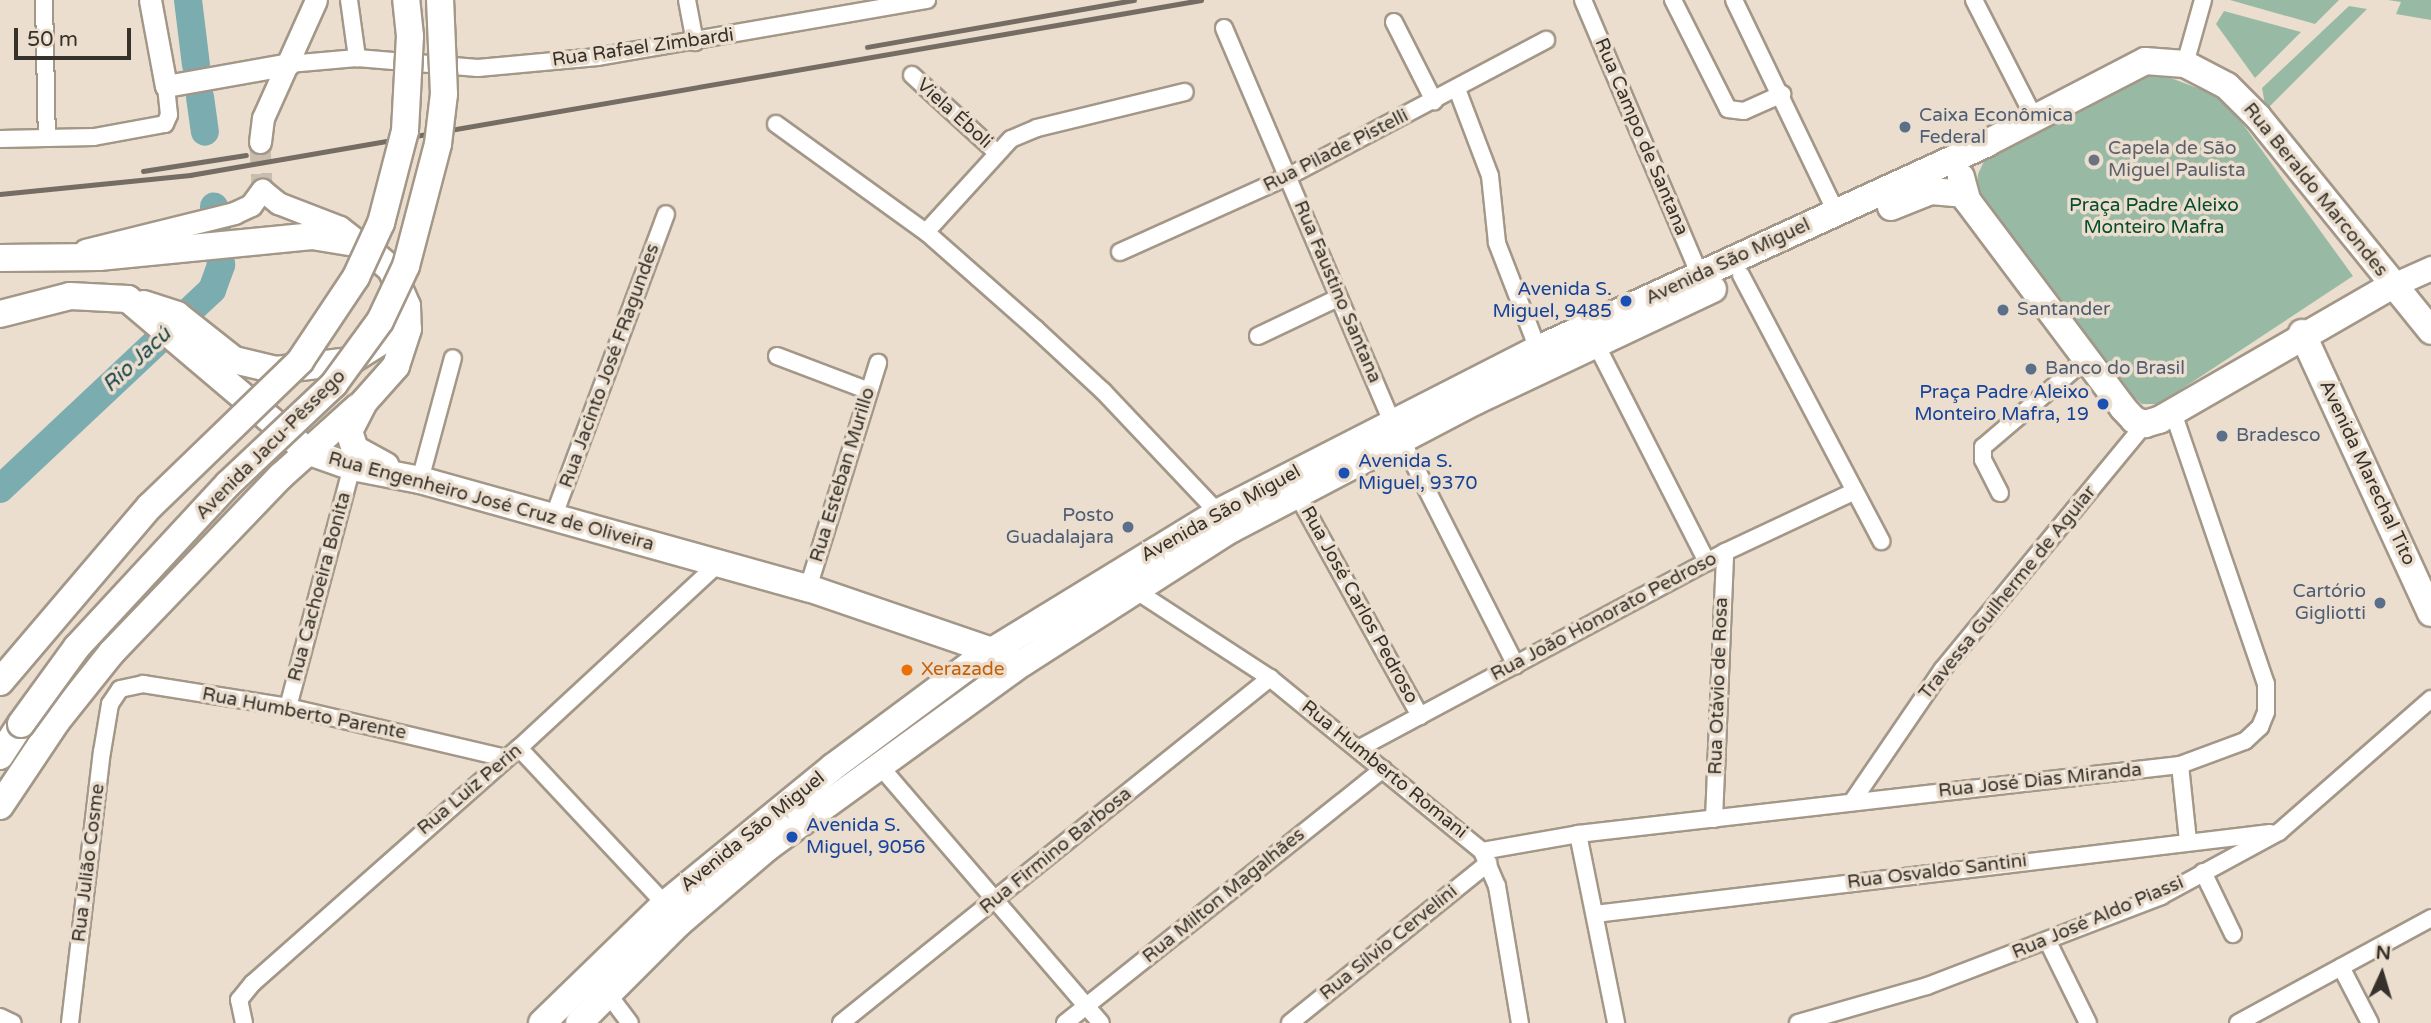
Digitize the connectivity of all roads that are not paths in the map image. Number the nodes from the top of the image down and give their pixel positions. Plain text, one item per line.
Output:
1 (44, 0) edge
2 (150, 0) edge
3 (316, 0) edge
4 (349, 0) edge
5 (406, 0) edge
6 (440, 0) edge
7 (687, 0) edge
8 (927, 0) edge
9 (1583, 0) edge
10 (1673, 0) edge
11 (1734, 0) edge
12 (1974, 0) edge
13 (2203, 0) edge
14 (1394, 22) dead end
15 (1224, 28) dead end
16 (1546, 40) dead end
17 (695, 42) junction
18 (357, 58) junction
19 (289, 64) junction
20 (2185, 64) junction
21 (912, 75) dead end
22 (166, 86) junction
23 (1457, 89) junction
24 (1185, 92) dead end
25 (1782, 94) junction
26 (1434, 101) junction
27 (2034, 117) junction
28 (776, 124) dead end
29 (47, 138) junction
30 (0, 139) edge
31 (260, 142) tunnel mouth
32 (1987, 144) junction
33 (996, 152) junction
34 (1289, 176) junction
35 (1963, 194) junction
36 (1836, 212) junction
37 (666, 214) dead end
38 (926, 232) junction
39 (181, 238) junction
40 (362, 244) junction
41 (1120, 252) dead end
42 (0, 258) edge
43 (2431, 268) edge
44 (1700, 275) junction
45 (1741, 275) junction
46 (2393, 285) junction
47 (1338, 298) junction
48 (407, 306) junction
49 (147, 308) junction
50 (0, 314) edge
51 (2431, 331) edge
52 (2302, 333) junction
53 (1258, 336) dead end
54 (1596, 344) junction
55 (1538, 349) junction
56 (777, 356) dead end
57 (453, 358) dead end
58 (2086, 359) junction
59 (878, 363) dead end
60 (869, 391) junction
61 (364, 402) junction
62 (2173, 412) junction
63 (2145, 424) junction
64 (1396, 430) junction
65 (307, 451) junction
66 (352, 467) junction
67 (419, 480) junction
68 (1853, 492) junction
69 (2000, 493) dead end
70 (1297, 494) junction
71 (553, 518) junction
72 (1224, 521) junction
73 (1881, 541) dead end
74 (1725, 552) junction
75 (1707, 562) junction
76 (719, 563) junction
77 (808, 588) junction
78 (1138, 592) junction
79 (2431, 613) edge
80 (993, 650) junction
81 (1024, 662) junction
82 (1517, 665) junction
83 (1270, 678) junction
84 (0, 682) edge
85 (2431, 699) edge
86 (110, 704) joint
87 (288, 707) junction
88 (1420, 716) junction
89 (1358, 749) junction
90 (512, 753) junction
91 (0, 756) edge
92 (879, 765) junction
93 (2180, 765) junction
94 (1383, 769) junction
95 (1852, 802) junction
96 (0, 806) edge
97 (1714, 819) junction
98 (2279, 832) junction
99 (1578, 834) junction
100 (2188, 841) junction
101 (1485, 857) junction
102 (2203, 873) junction
103 (997, 900) junction
104 (665, 904) junction
105 (1595, 914) junction
106 (2431, 918) edge
107 (2233, 934) dead end
108 (2048, 942) junction
109 (2341, 967) junction
110 (608, 994) junction
111 (1087, 1006) junction
112 (0, 1017) edge
113 (1519, 1022) edge
114 (13, 1023) edge
115 (70, 1023) edge
116 (244, 1023) edge
117 (542, 1023) edge
118 (579, 1023) edge
119 (630, 1023) edge
120 (841, 1023) edge
121 (1065, 1023) edge
122 (1101, 1023) edge
123 (1290, 1023) edge
124 (1616, 1023) edge
125 (1798, 1023) edge
126 (2088, 1023) edge
127 (2238, 1023) edge
128 (2370, 1023) edge

1 - 29 street
2 - 22 street
3 - 19 street
4 - 18 street
5 - 84 main road, Avenida Jacu-Pêssego, bridge
6 - 91 main road, Avenida Jacu-Pêssego, bridge
7 - 17 street
8 - 17 street, Rua Rafael Zimbardi
9 - 44 street, Rua Campo de Santana
10 - 25 street
11 - 25 street
12 - 27 street
13 - 20 street
14 - 26 street
15 - 34 street, Rua Faustino Santana
16 - 23 street, Rua Pilade Pistelli
17 - 18 street, Rua Rafael Zimbardi
18 - 19 street, Rua Rafael Zimbardi
19 - 22 street
19 - 31 street
20 - 27 main road, Avenida São Miguel
20 - 46 main road, Rua Beraldo Marcondes
21 - 33 street, Viela Éboli
22 - 29 street
23 - 26 street, Rua Pilade Pistelli
23 - 55 street
24 - 33 street
25 - 36 street
26 - 34 street, Rua Pilade Pistelli
27 - 32 main road, Avenida São Miguel
28 - 38 street
29 - 30 street
32 - 35 main road, Avenida São Miguel
32 - 36 main road, Avenida São Miguel
33 - 38 street
34 - 41 street, Rua Pilade Pistelli
34 - 47 street, Rua Faustino Santana
35 - 45 main road, Avenida São Miguel
35 - 58 main road
36 - 44 main road, Avenida São Miguel
37 - 71 street, Rua Jacinto José FRagundes
38 - 72 street
39 - 40 main road
39 - 40 street
39 - 42 main road
40 - 48 main road
43 - 46 main road
44 - 55 main road, Avenida São Miguel
45 - 54 main road, Avenida São Miguel
45 - 68 street
46 - 51 main road, Rua Beraldo Marcondes
46 - 52 main road
47 - 53 street
47 - 64 street, Rua Faustino Santana
48 - 49 main road
48 - 61 main road
49 - 50 main road
49 - 65 main road, Rua Engenheiro José Cruz de Oliveira
52 - 62 main road
52 - 79 main road, Avenida Marechal Tito
54 - 64 main road, Avenida São Miguel
54 - 75 street
55 - 64 main road, Avenida São Miguel
56 - 60 street
57 - 67 street
58 - 63 main road
58 - 69 street
59 - 60 street, Rua Esteban Murillo
60 - 77 street, Rua Esteban Murillo
61 - 65 main road
61 - 67 main road
62 - 63 main road
62 - 93 street, Rua José Dias Miranda
63 - 95 street, Travessa Guilherme de Aguiar
64 - 70 main road, Avenida São Miguel
64 - 72 main road, Avenida São Miguel
64 - 82 street, Rua Faustino Santana
65 - 66 main road, Rua Engenheiro José Cruz de Oliveira
65 - 96 main road
66 - 67 main road, Rua Engenheiro José Cruz de Oliveira
66 - 87 street, Rua Cachoeira Bonita
67 - 71 main road, Rua Engenheiro José Cruz de Oliveira
68 - 73 street
68 - 74 street, Rua João Honorato Pedroso
70 - 72 main road, Avenida São Miguel
70 - 88 street, Rua José Carlos Pedroso
71 - 76 main road, Rua Engenheiro José Cruz de Oliveira
72 - 78 main road, Avenida São Miguel
72 - 80 main road, Avenida São Miguel
74 - 75 street, Rua João Honorato Pedroso
74 - 97 street, Rua Otávio de Rosa
75 - 82 street, Rua João Honorato Pedroso
76 - 77 main road, Rua Engenheiro José Cruz de Oliveira
76 - 90 street, Rua Luiz Perin
77 - 80 main road, Rua Engenheiro José Cruz de Oliveira
78 - 81 main road, Avenida São Miguel
78 - 83 street, Rua Humberto Romani
80 - 81 main road, Rua Engenheiro José Cruz de Oliveira
80 - 104 main road, Avenida São Miguel
81 - 92 main road, Avenida São Miguel
82 - 88 street, Rua João Honorato Pedroso
83 - 89 street, Rua Humberto Romani
83 - 103 street, Rua Firmino Barbosa
85 - 98 street, Rua José Aldo Piassi
86 - 87 street, Rua Humberto Parente
86 - 115 street, Rua Julião Cosme
87 - 90 street, Rua Humberto Parente
88 - 89 street, Rua João Honorato Pedroso
89 - 94 street, Rua Humberto Romani
90 - 104 street
90 - 116 street, Rua Luiz Perin
92 - 103 street
92 - 110 main road, Avenida São Miguel
93 - 95 street, Rua José Dias Miranda
93 - 100 street
94 - 101 street, Rua Humberto Romani
94 - 111 street, Rua Milton Magalhães
95 - 97 street, Rua José Dias Miranda
97 - 99 street, Rua José Dias Miranda
98 - 100 street, Rua Osvaldo Santini
98 - 102 street, Rua José Aldo Piassi
99 - 101 street, Rua José Dias Miranda
99 - 105 street
100 - 105 street, Rua Osvaldo Santini
101 - 113 street
101 - 123 street, Rua Sílvio Cervelini
102 - 107 street
102 - 108 street, Rua José Aldo Piassi
103 - 111 street
103 - 120 street, Rua Firmino Barbosa
104 - 117 main road, Avenida São Miguel
105 - 124 street
106 - 109 street
108 - 125 street, Rua José Aldo Piassi
108 - 126 street
109 - 127 street
109 - 128 street
110 - 118 main road, Avenida São Miguel
110 - 119 street
111 - 121 street, Rua Milton Magalhães
111 - 122 street
112 - 114 street

